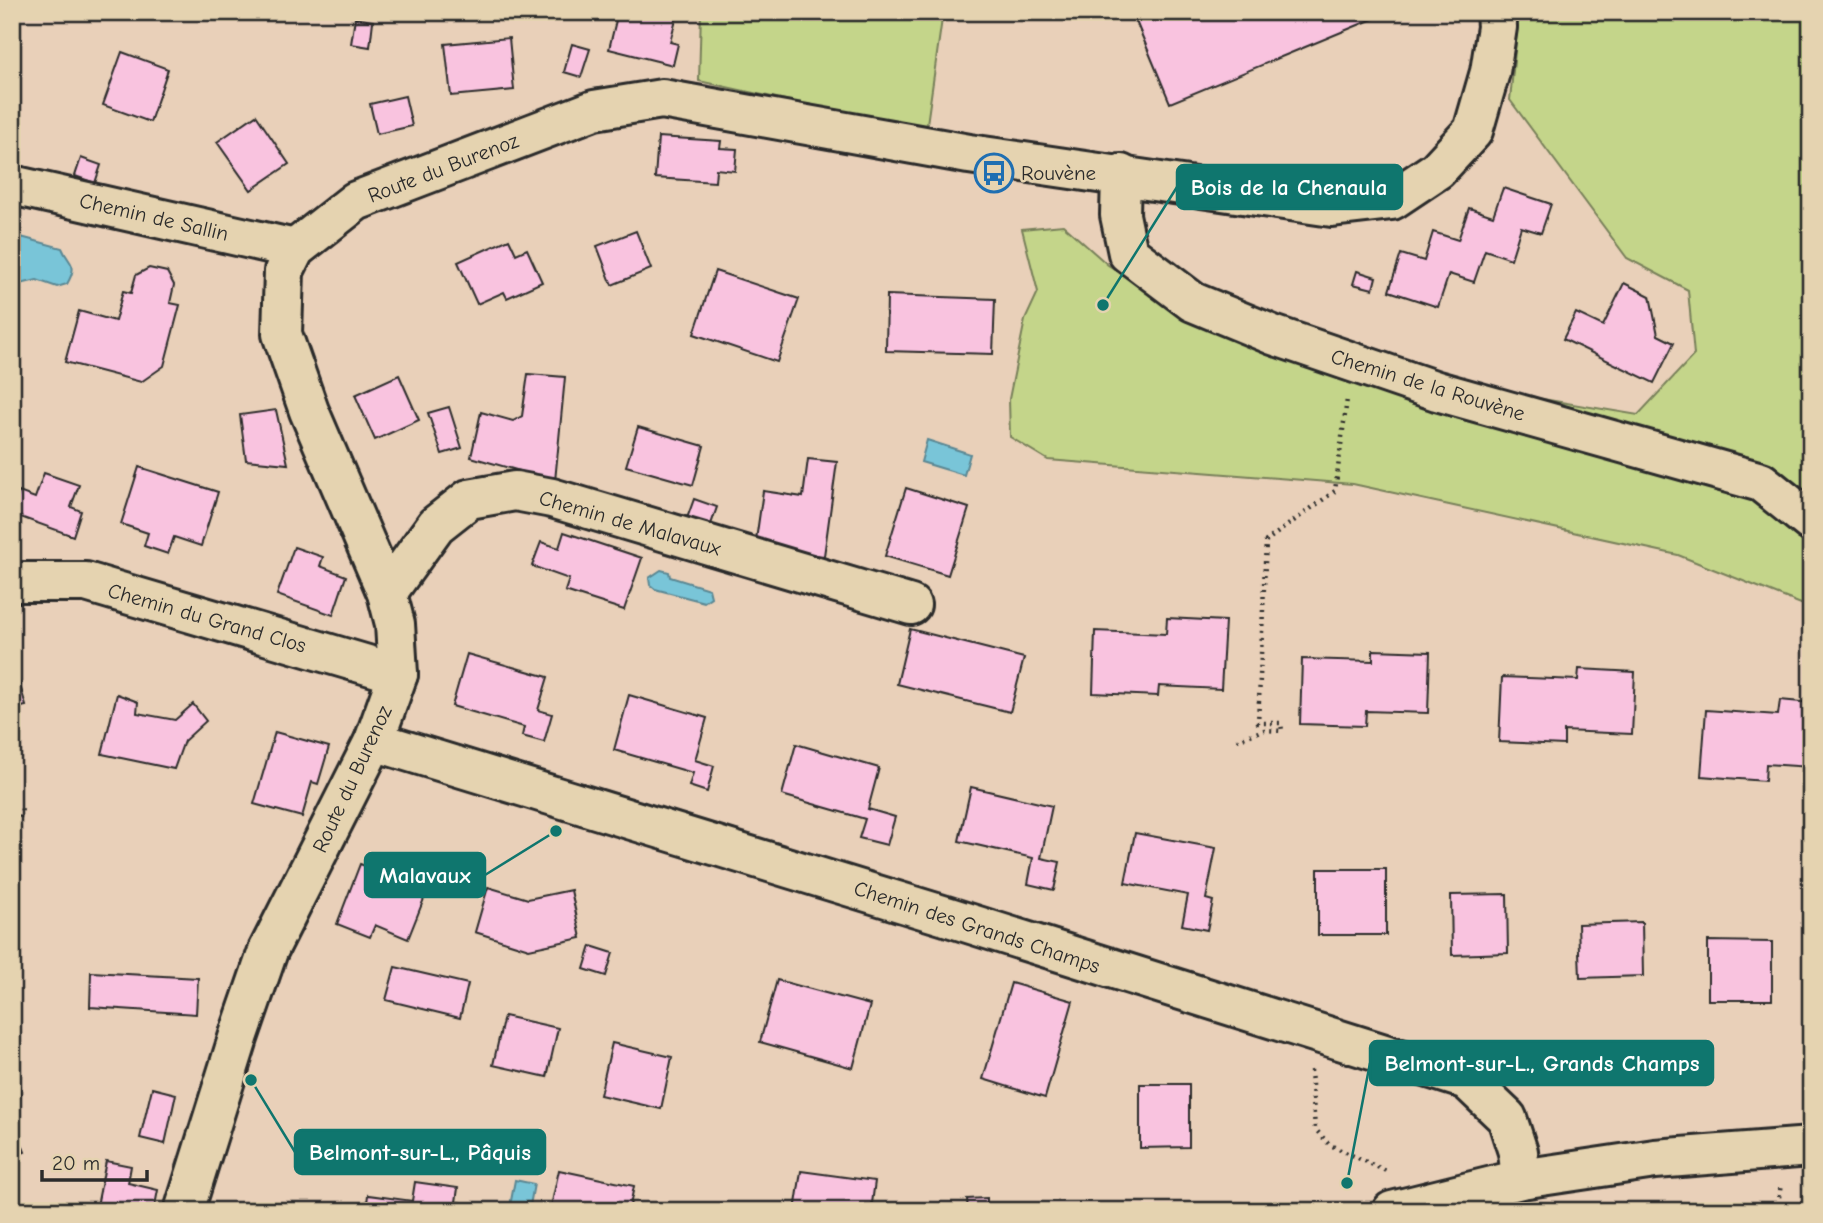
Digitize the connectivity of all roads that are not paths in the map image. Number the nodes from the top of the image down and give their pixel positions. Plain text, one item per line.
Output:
1 (1496, 12) edge
2 (1121, 174) junction
3 (12, 186) edge
4 (295, 249) junction
5 (1811, 522) edge
6 (12, 582) edge
7 (387, 593) junction
8 (911, 605) dead end
9 (398, 674) junction
10 (374, 741) junction
11 (1811, 1147) edge
12 (1521, 1179) junction
13 (184, 1211) edge
14 (1392, 1211) edge

1 - 2 street, Route du Burenoz
2 - 4 street, Route du Burenoz
2 - 5 street, Chemin de la Rouvène
3 - 4 street, Chemin de Sallin
4 - 7 street, Route du Burenoz
6 - 9 street, Chemin du Grand Clos
7 - 8 street, Chemin de Malavaux
7 - 9 street, Route du Burenoz
9 - 10 street, Route du Burenoz
10 - 12 street, Chemin des Grands Champs
10 - 13 street, Route du Burenoz
11 - 12 street
12 - 14 street

